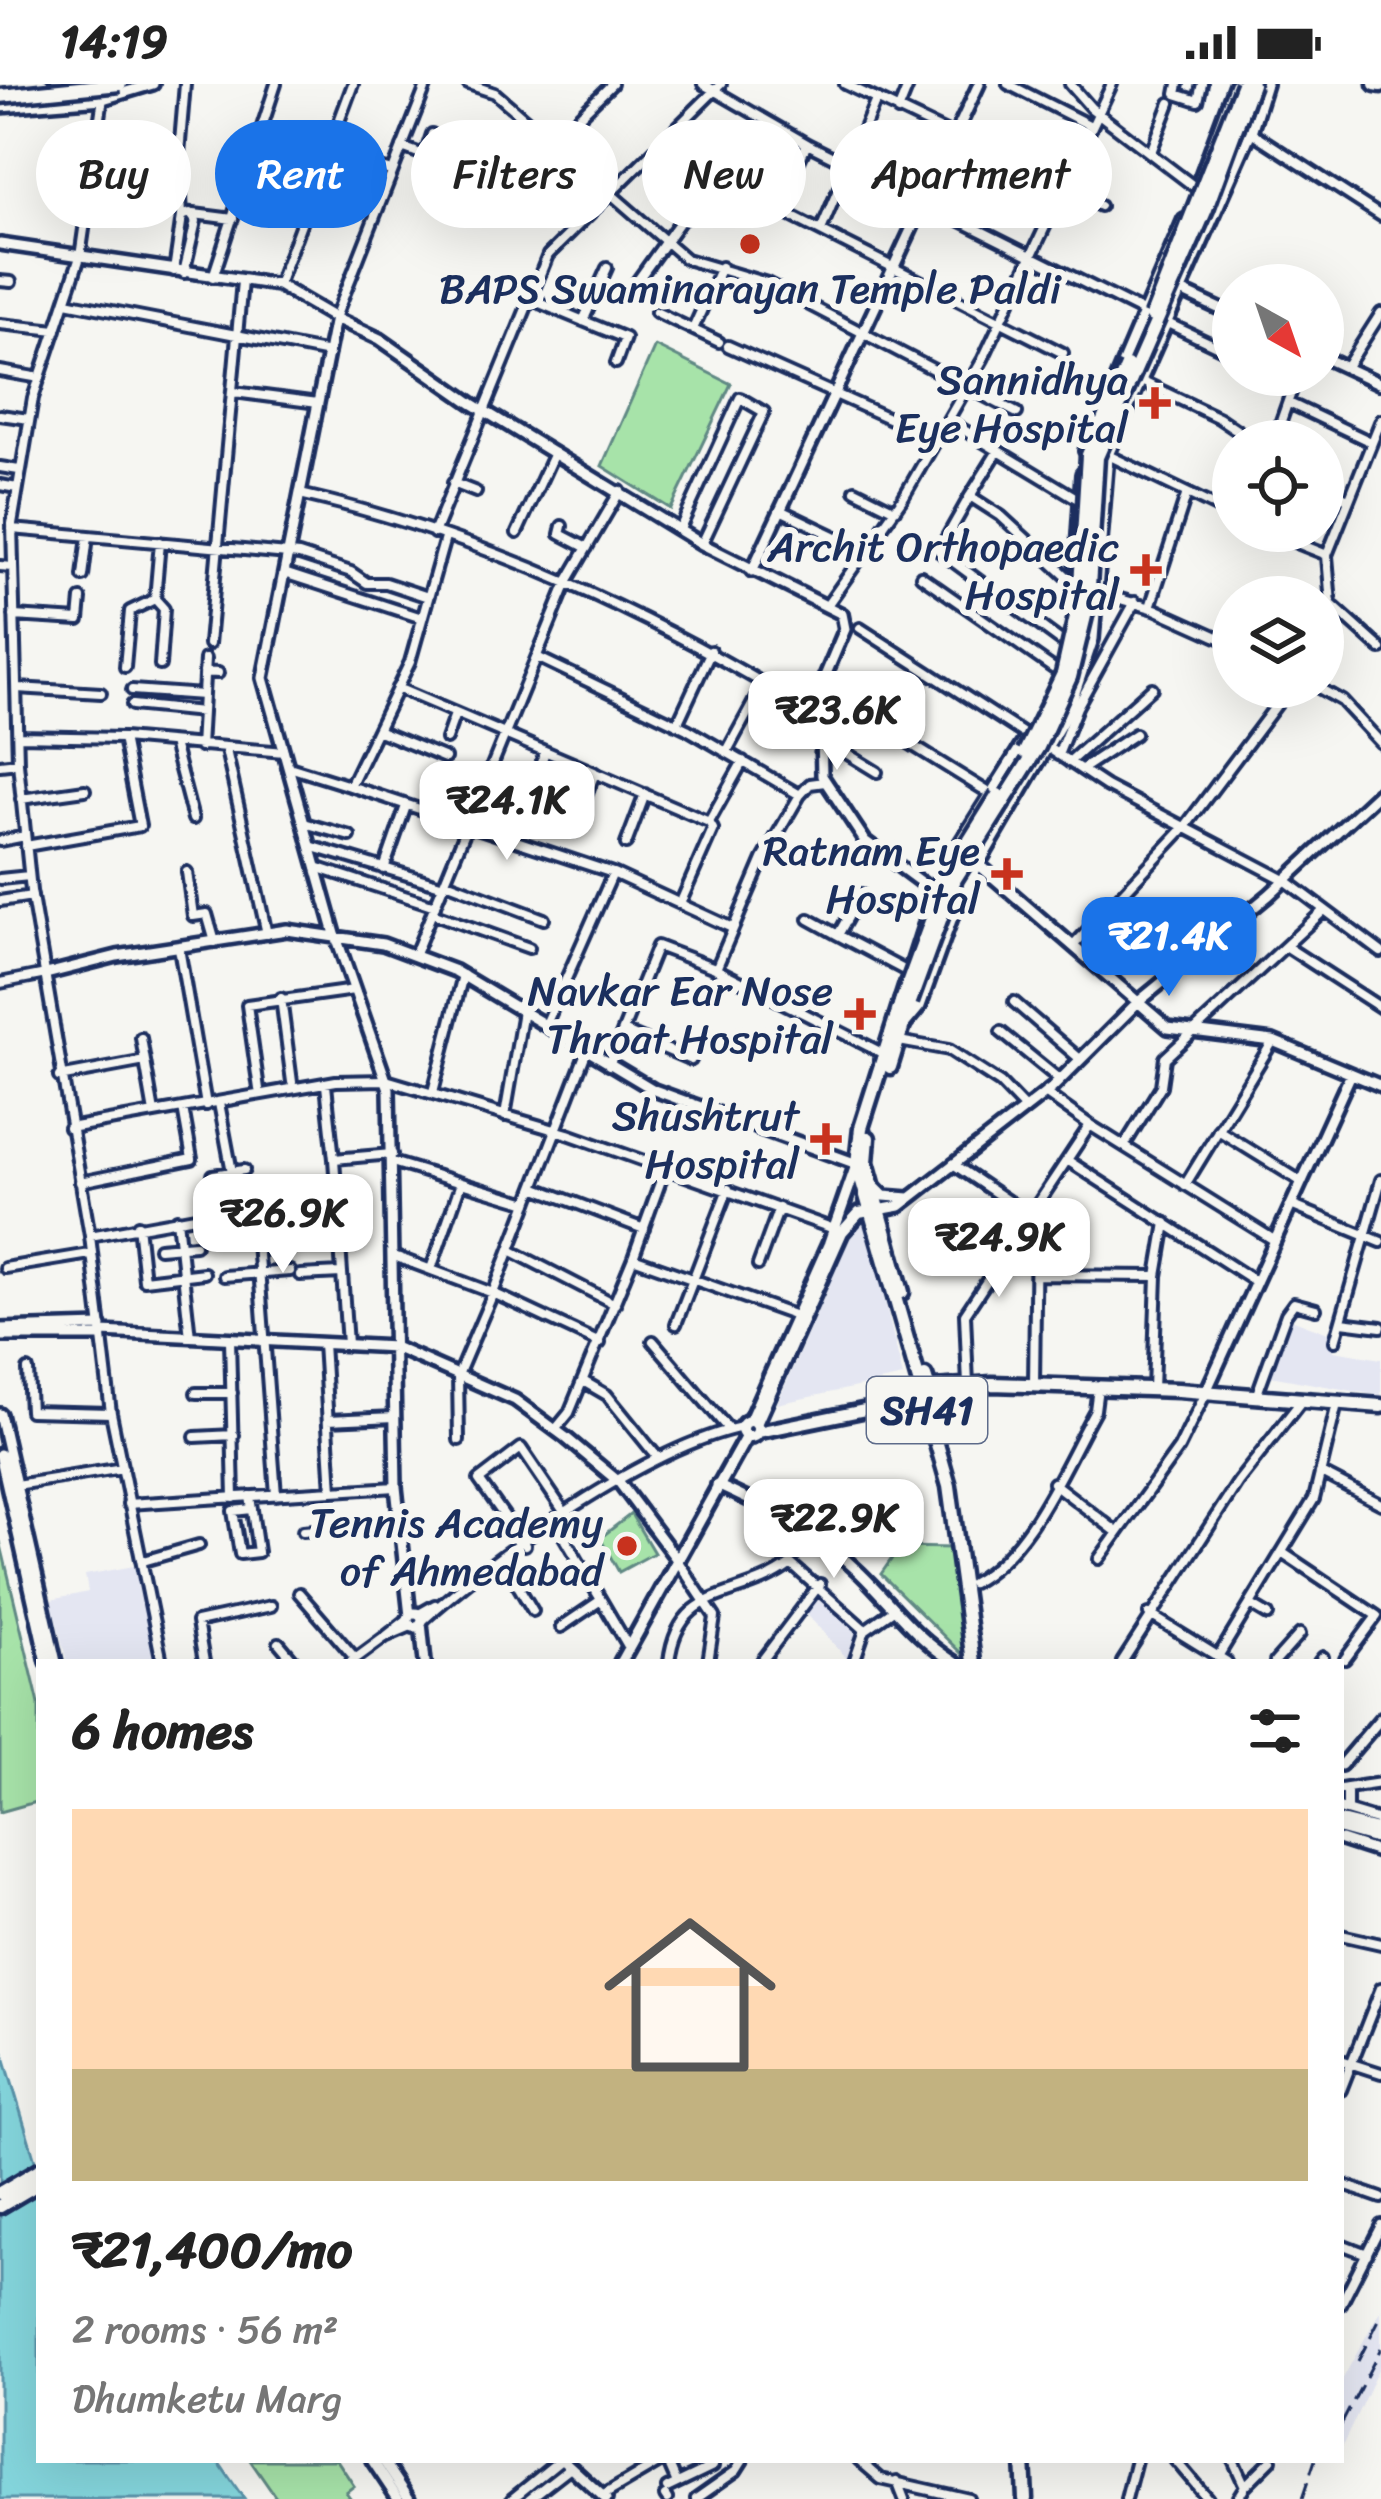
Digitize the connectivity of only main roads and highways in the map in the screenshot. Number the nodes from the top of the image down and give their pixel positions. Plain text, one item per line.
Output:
1 (42, 84) edge
2 (120, 84) edge
3 (1243, 84) edge
4 (0, 86) edge
5 (0, 97) edge
6 (904, 1004) junction
7 (862, 1163) junction
8 (873, 1210) junction
9 (838, 1230) junction
10 (926, 1392) junction
11 (1205, 1394) junction
12 (1381, 1409) edge
13 (748, 1428) junction
14 (622, 1659) edge
15 (976, 1659) edge
16 (976, 1659) edge
17 (1344, 1818) edge
18 (1381, 1836) edge
19 (36, 2172) edge
20 (36, 2185) edge
21 (0, 2193) edge
22 (0, 2206) edge
23 (1027, 2463) edge
24 (1028, 2499) edge

1 - 4 main road, bridge
2 - 5 main road, bridge
3 - 6 main road, bridge
6 - 7 main road
6 - 7 main road
7 - 8 main road
7 - 8 main road
7 - 9 main road
8 - 9 main road
8 - 10 main road
9 - 13 main road
9 - 13 main road
10 - 11 main road
10 - 11 main road
10 - 13 main road
10 - 15 main road
10 - 16 main road, SH41
11 - 12 main road
11 - 12 main road
13 - 14 main road
17 - 18 main road
19 - 21 main road
20 - 22 main road
23 - 24 main road

